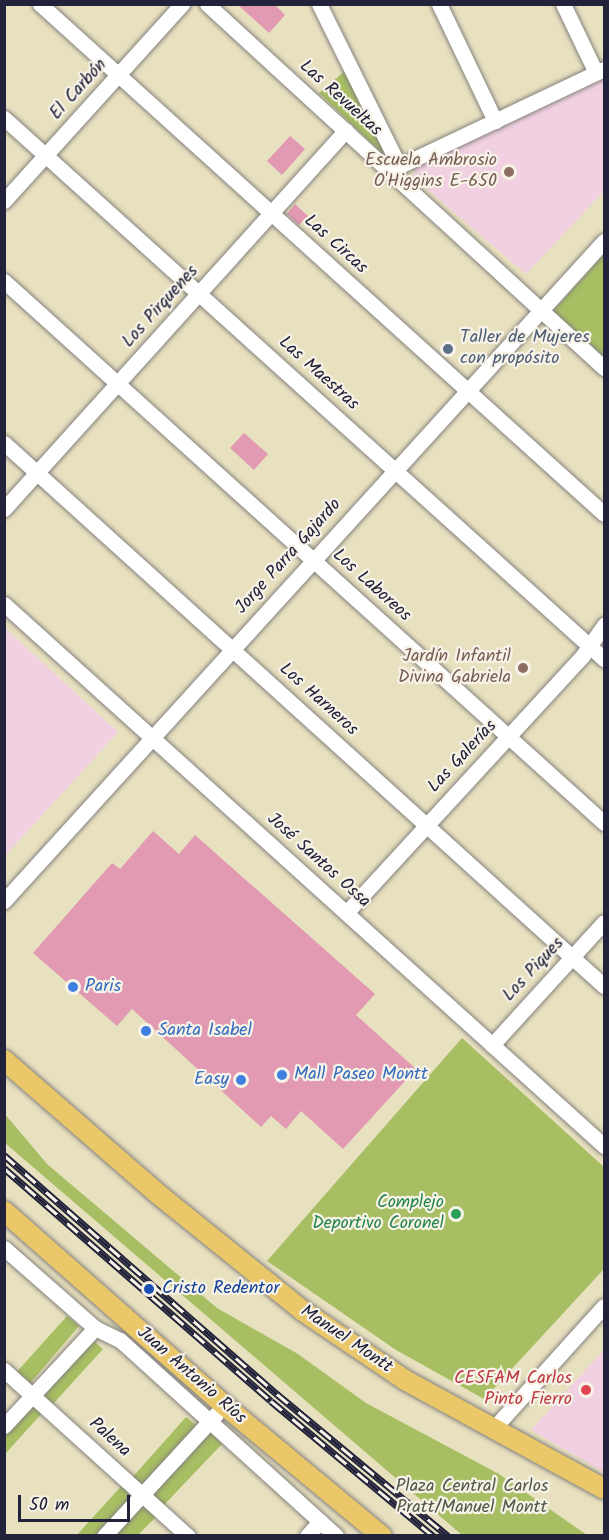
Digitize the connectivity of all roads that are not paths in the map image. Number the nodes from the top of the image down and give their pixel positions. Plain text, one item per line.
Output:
1 (40, 4) edge
2 (182, 4) edge
3 (207, 4) edge
4 (320, 4) edge
5 (439, 4) edge
6 (563, 4) edge
7 (600, 71) edge
8 (118, 75) junction
9 (4, 118) edge
10 (495, 121) junction
11 (346, 130) junction
12 (46, 155) junction
13 (394, 168) junction
14 (4, 201) edge
15 (271, 213) junction
16 (604, 241) edge
17 (4, 281) edge
18 (199, 293) junction
19 (539, 310) junction
20 (604, 368) edge
21 (118, 383) junction
22 (467, 390) junction
23 (4, 443) edge
24 (395, 470) junction
25 (37, 473) junction
26 (4, 509) edge
27 (604, 514) edge
28 (313, 560) junction
29 (4, 604) edge
30 (604, 625) edge
31 (589, 645) junction
32 (232, 649) junction
33 (604, 659) edge
34 (508, 736) junction
35 (153, 737) junction
36 (604, 823) edge
37 (427, 825) junction
38 (4, 901) edge
39 (346, 913) junction
40 (604, 922) edge
41 (572, 957) junction
42 (604, 986) edge
43 (492, 1045) junction
44 (4, 1060) edge
45 (604, 1146) edge
46 (4, 1211) edge
47 (21, 1227) junction
48 (4, 1247) edge
49 (604, 1306) edge
50 (95, 1328) junction
51 (4, 1370) edge
52 (32, 1395) junction
53 (224, 1405) junction
54 (210, 1421) junction
55 (4, 1426) edge
56 (494, 1428) junction
57 (604, 1489) edge
58 (142, 1494) junction
59 (320, 1521) junction
60 (104, 1536) edge
61 (188, 1536) edge
62 (307, 1536) edge
63 (336, 1536) edge
64 (382, 1536) edge

1 - 8 street, Las Circas
2 - 8 street, El Carbón
3 - 11 street, Las Revueltas
4 - 13 street
5 - 10 street
6 - 7 street
7 - 10 street
8 - 12 street, El Carbón
8 - 15 street, Las Circas
9 - 12 street, Las Maestras
10 - 13 street
11 - 13 street, Las Revueltas
11 - 15 street, Los Pirquenes
12 - 14 street, El Carbón
12 - 18 street, Las Maestras
13 - 19 street, Las Revueltas
15 - 18 street, Los Pirquenes
15 - 22 street, Las Circas
16 - 19 street, Jorge Parra Gajardo
17 - 21 street, Los Laboreos
18 - 21 street, Los Pirquenes
18 - 24 street, Las Maestras
19 - 20 street, Las Revueltas
19 - 22 street, Jorge Parra Gajardo
21 - 25 street, Los Pirquenes
21 - 28 street, Los Laboreos
22 - 24 street, Jorge Parra Gajardo
22 - 27 street, Las Circas
23 - 25 street, Los Harneros
24 - 28 street, Jorge Parra Gajardo
24 - 31 street, Las Maestras
25 - 26 street, Los Pirquenes
25 - 32 street, Los Harneros
28 - 32 street, Jorge Parra Gajardo
28 - 34 street, Los Laboreos
29 - 35 street, José Santos Ossa
30 - 31 street, Las Galerías
31 - 33 street, Las Maestras
31 - 34 street, Las Galerías
32 - 35 street, Jorge Parra Gajardo
32 - 37 street, Los Harneros
34 - 36 street, Los Laboreos
34 - 37 street, Las Galerías
35 - 38 street, Jorge Parra Gajardo
35 - 39 street, José Santos Ossa
37 - 39 street, Las Galerías
37 - 41 street, Los Harneros
39 - 43 street, José Santos Ossa
40 - 41 street, Los Piques
41 - 42 street, Los Harneros
41 - 43 street, Los Piques
43 - 45 street, José Santos Ossa
44 - 56 main road, Manuel Montt
46 - 47 main road, Juan Antonio Ríos
47 - 48 street
47 - 53 main road, Juan Antonio Ríos
48 - 50 street
49 - 56 street
50 - 52 street
50 - 54 street
51 - 52 street, Palena
52 - 55 street
52 - 58 street, Palena
53 - 54 street
53 - 64 main road, Juan Antonio Ríos
54 - 58 street
54 - 59 street
56 - 57 main road, Manuel Montt
58 - 60 street
58 - 61 street, Palena
59 - 62 street
59 - 63 street

